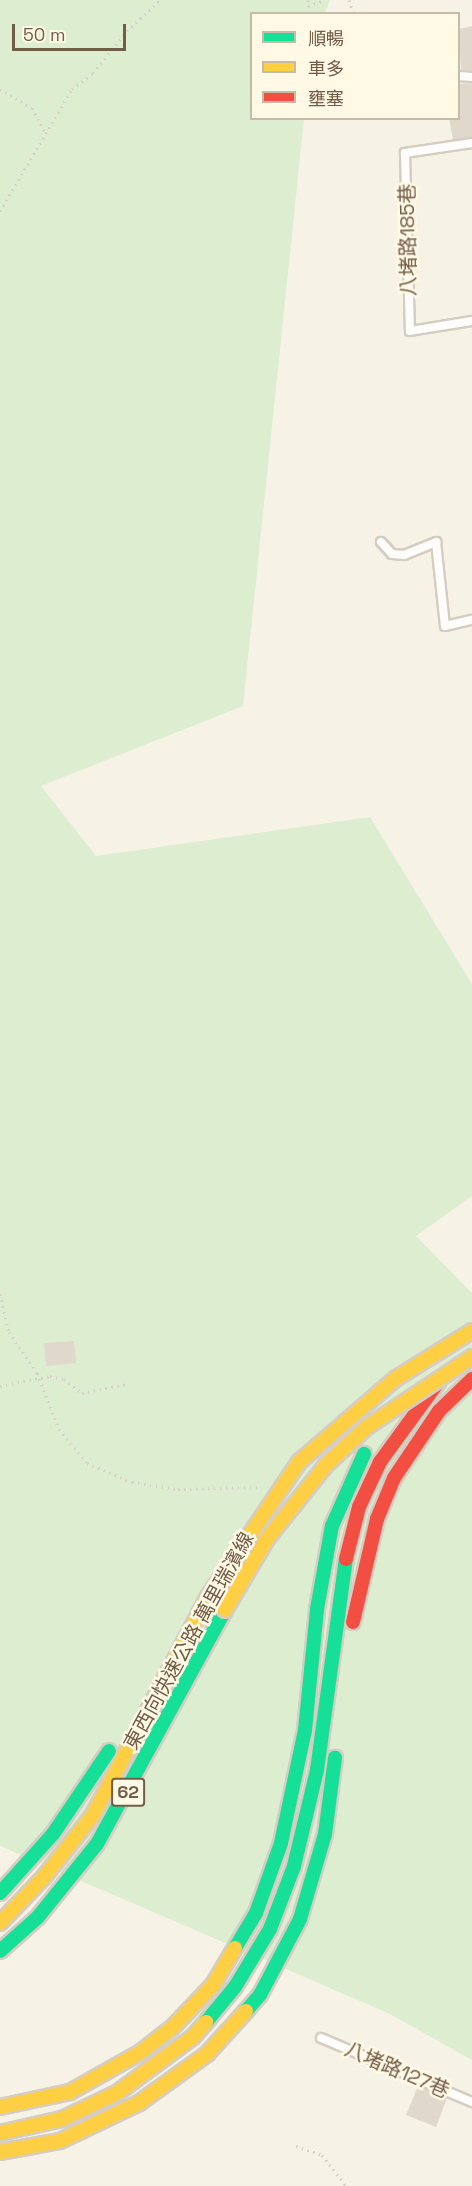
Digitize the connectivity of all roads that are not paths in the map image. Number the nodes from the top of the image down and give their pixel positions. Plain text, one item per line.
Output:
1 (472, 143) edge
2 (472, 321) edge
3 (381, 542) dead end
4 (472, 620) edge
5 (472, 1324) edge
6 (472, 1331) edge
7 (472, 1347) edge
8 (472, 1357) edge
9 (472, 1379) edge
10 (351, 1640) dead end
11 (174, 1656) junction
12 (337, 1743) dead end
13 (0, 1893) edge
14 (0, 1923) edge
15 (0, 1951) edge
16 (321, 2038) dead end
17 (472, 2102) edge
18 (0, 2107) edge
19 (0, 2133) edge
20 (0, 2151) edge

1 - 2 lane, 八堵路185巷
3 - 4 lane
5 - 18 highway
6 - 11 highway, 東西向快速公路 萬里瑞濱線 / 62, bridge
7 - 19 highway
8 - 15 highway, 東西向快速公路 萬里瑞濱線 / 62, bridge
9 - 10 highway
11 - 13 highway
11 - 14 highway, 東西向快速公路 萬里瑞濱線 / 62
12 - 20 highway
16 - 17 lane, 八堵路127巷

